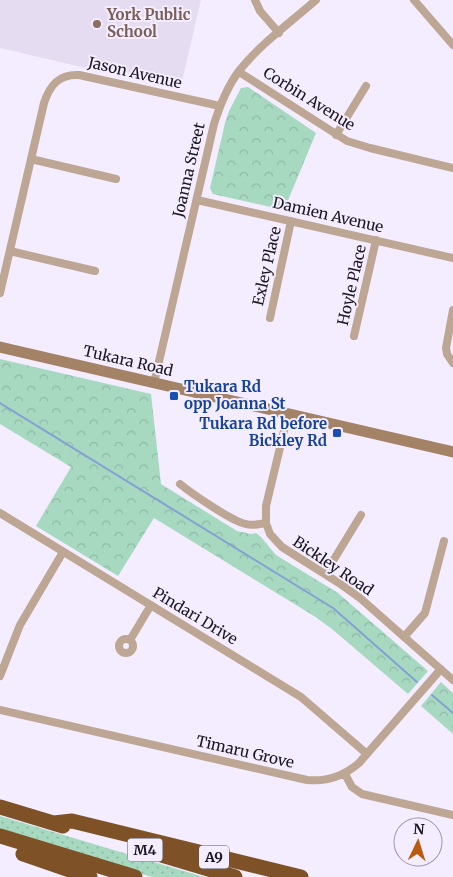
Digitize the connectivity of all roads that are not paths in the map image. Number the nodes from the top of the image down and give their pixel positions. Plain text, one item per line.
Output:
1 (255, 0) edge
2 (316, 0) edge
3 (414, 0) edge
4 (279, 33) junction
5 (453, 45) edge
6 (239, 72) junction
7 (366, 86) dead end
8 (220, 106) junction
9 (336, 135) junction
10 (31, 159) junction
11 (453, 168) edge
12 (116, 179) dead end
13 (197, 200) junction
14 (292, 221) junction
15 (376, 240) junction
16 (10, 252) junction
17 (453, 258) edge
18 (95, 271) dead end
19 (0, 293) edge
20 (453, 310) edge
21 (270, 318) dead end
22 (354, 336) dead end
23 (0, 347) edge
24 (453, 363) edge
25 (154, 383) junction
26 (288, 414) junction
27 (453, 452) edge
28 (180, 484) dead end
29 (0, 513) edge
30 (361, 515) dead end
31 (266, 523) junction
32 (444, 541) dead end
33 (63, 552) junction
34 (325, 574) junction
35 (151, 605) junction
36 (404, 637) junction
37 (130, 640) dead end
38 (441, 669) junction
39 (0, 676) edge
40 (453, 680) edge
41 (0, 710) edge
42 (367, 754) junction
43 (345, 774) junction
44 (0, 807) edge
45 (453, 815) edge
46 (54, 823) junction
47 (0, 836) edge
48 (0, 846) edge
49 (90, 877) edge
50 (135, 877) edge
51 (235, 877) edge
52 (301, 877) edge

1 - 4 street
2 - 4 street, Joanna Street
3 - 5 street
4 - 6 street, Joanna Street
6 - 8 street, Joanna Street
6 - 9 street, Corbin Avenue
7 - 9 street
8 - 10 street, Jason Avenue
8 - 13 street, Joanna Street
9 - 11 street, Corbin Avenue
10 - 12 street
10 - 16 street, Jason Avenue
13 - 14 street, Damien Avenue
13 - 25 street, Joanna Street
14 - 15 street, Damien Avenue
14 - 21 street, Exley Place
15 - 17 street, Damien Avenue
15 - 22 street, Hoyle Place
16 - 18 street
16 - 19 street, Jason Avenue
20 - 24 street
23 - 25 street, Tukara Road
25 - 26 street, Tukara Road
26 - 27 street, Tukara Road
26 - 31 street
28 - 31 street
29 - 33 street, Pindari Drive
30 - 34 street
31 - 34 street, Bickley Road
32 - 36 street
33 - 35 street, Pindari Drive
33 - 39 street
34 - 36 street, Bickley Road
35 - 37 street
35 - 42 street, Pindari Drive
36 - 38 street, Bickley Road
38 - 40 street, Bickley Road
38 - 42 street, Timaru Grove
41 - 43 street, Timaru Grove
42 - 43 street, Timaru Grove
43 - 45 street
44 - 46 highway, M4
46 - 51 highway, M4
46 - 52 highway, A9
47 - 50 highway, M4
48 - 49 highway

